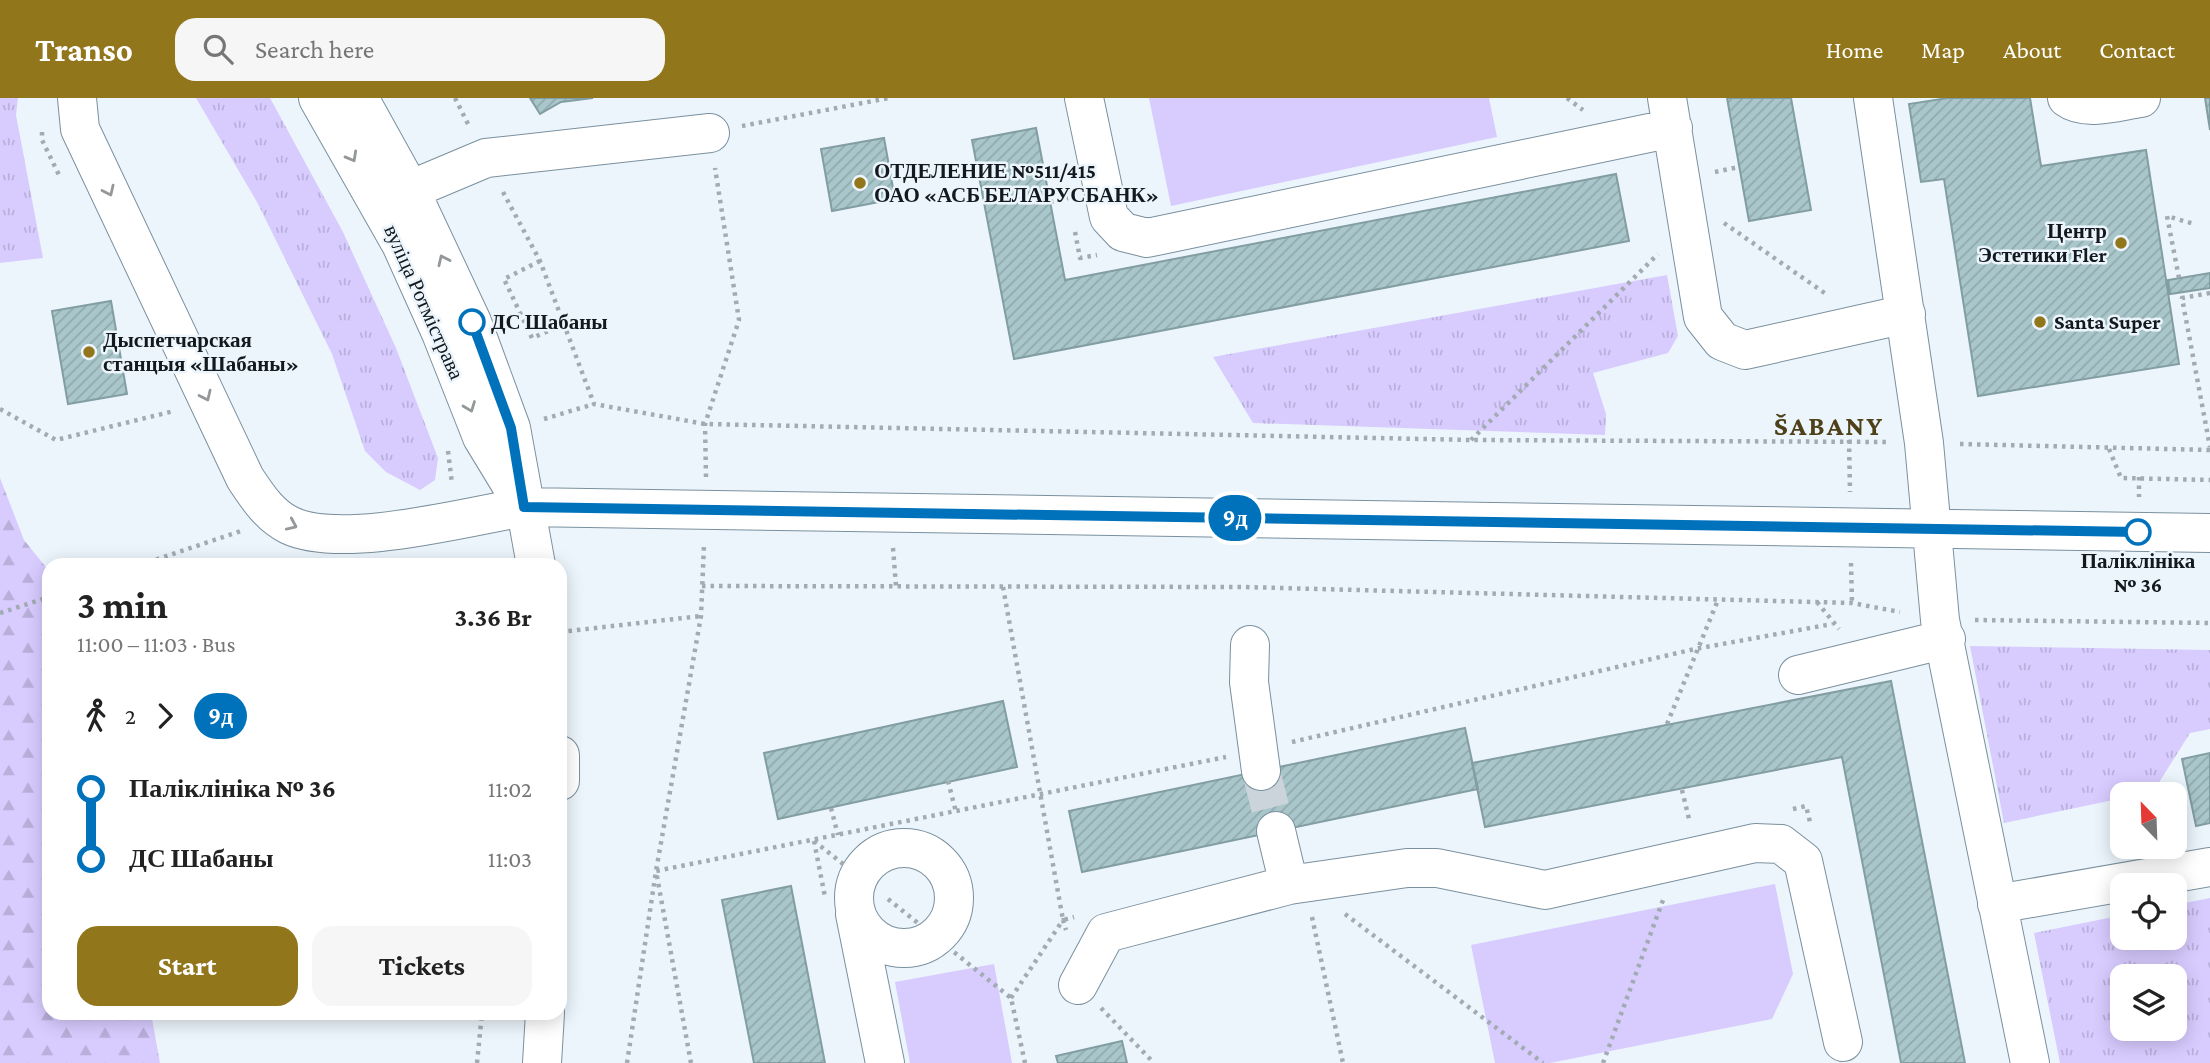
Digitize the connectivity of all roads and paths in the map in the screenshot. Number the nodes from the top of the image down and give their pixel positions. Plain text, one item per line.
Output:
1 (77, 98) edge
2 (318, 98) edge
3 (359, 98) edge
4 (455, 98) edge
5 (1084, 98) edge
6 (1873, 98) edge
7 (2067, 98) edge
8 (2141, 98) edge
9 (1670, 113) edge
10 (709, 132) joint
11 (486, 158) junction
12 (410, 190) junction
13 (1068, 198) dead end
14 (1050, 202) dead end
15 (1689, 222) junction
16 (2194, 224) dead end
17 (540, 261) junction
18 (2179, 278) dead end
19 (2210, 293) edge
20 (1906, 314) junction
21 (565, 324) junction
22 (0, 410) edge
23 (174, 411) dead end
24 (705, 424) junction
25 (1471, 440) junction
26 (1924, 443) junction
27 (448, 447) dead end
28 (2109, 449) junction
29 (2210, 449) edge
30 (2210, 480) edge
31 (524, 507) junction
32 (455, 519) junction
33 (1934, 529) junction
34 (242, 531) dead end
35 (2210, 533) edge
36 (161, 558) edge
37 (535, 558) edge
38 (1003, 587) junction
39 (42, 599) edge
40 (1718, 600) junction
41 (0, 614) edge
42 (701, 616) junction
43 (2210, 623) edge
44 (1943, 629) junction
45 (567, 631) edge
46 (1250, 645) dead end
47 (1798, 675) dead end
48 (1667, 724) dead end
49 (1261, 771) tunnel mouth
50 (948, 782) dead end
51 (1682, 790) dead end
52 (1039, 795) dead end
53 (831, 807) dead end
54 (956, 812) dead end
55 (1276, 831) tunnel mouth
56 (838, 835) dead end
57 (813, 840) dead end
58 (1678, 860) junction
59 (2210, 867) edge
60 (656, 871) junction
61 (1297, 884) junction
62 (866, 890) junction
63 (1997, 904) junction
64 (935, 937) junction
65 (1078, 985) dead end
66 (481, 1020) edge
67 (545, 1020) edge
68 (1843, 1042) dead end
69 (477, 1063) edge
70 (542, 1063) edge
71 (627, 1063) edge
72 (691, 1063) edge
73 (885, 1063) edge
74 (1025, 1063) edge
75 (1343, 1063) edge
76 (1543, 1063) edge
77 (1603, 1063) edge
78 (2030, 1063) edge

1 -> 32 street
2 -> 31 street, вуліца Ротмістрава
3 - 12 street, вуліца Ротмістрава
4 - 11 path
5 - 9 street
6 - 20 street
7 - 8 street
9 - 15 street
10 - 11 street
10 - 24 path
11 - 12 street
11 - 17 path
31 -> 12 street, вуліца Ротмістрава
13 - 14 path
15 - 20 street
15 - 25 path
16 - 18 path
17 - 21 path
17 - 21 path
19 - 29 path
20 - 26 street
21 - 24 path
22 - 23 path
24 - 25 path
25 - 26 path
26 - 28 path
26 - 33 street
27 - 32 path
28 - 29 path
28 - 30 path
31 - 32 street
31 - 33 street
31 - 37 street, вуліца Ротмістрава
33 - 35 street
33 - 44 street
34 - 36 path
38 - 40 path
38 - 42 path
38 - 52 path
39 - 41 path
40 - 44 path
40 - 48 path
42 - 45 path
42 - 60 path
43 - 44 path
44 - 47 street
44 - 63 street
46 - 49 street
50 - 54 path
51 - 58 path
53 - 56 path
55 - 61 street
57 - 62 path
58 - 61 street
58 - 68 street
58 - 77 path
59 - 63 street
60 - 71 path
60 - 72 path
61 - 65 street
61 - 75 path
61 - 76 path
62 - 64 path
62 - 64 street
62 - 64 street
62 - 73 street
63 - 78 street
64 - 74 path
66 - 69 path
67 - 70 street

